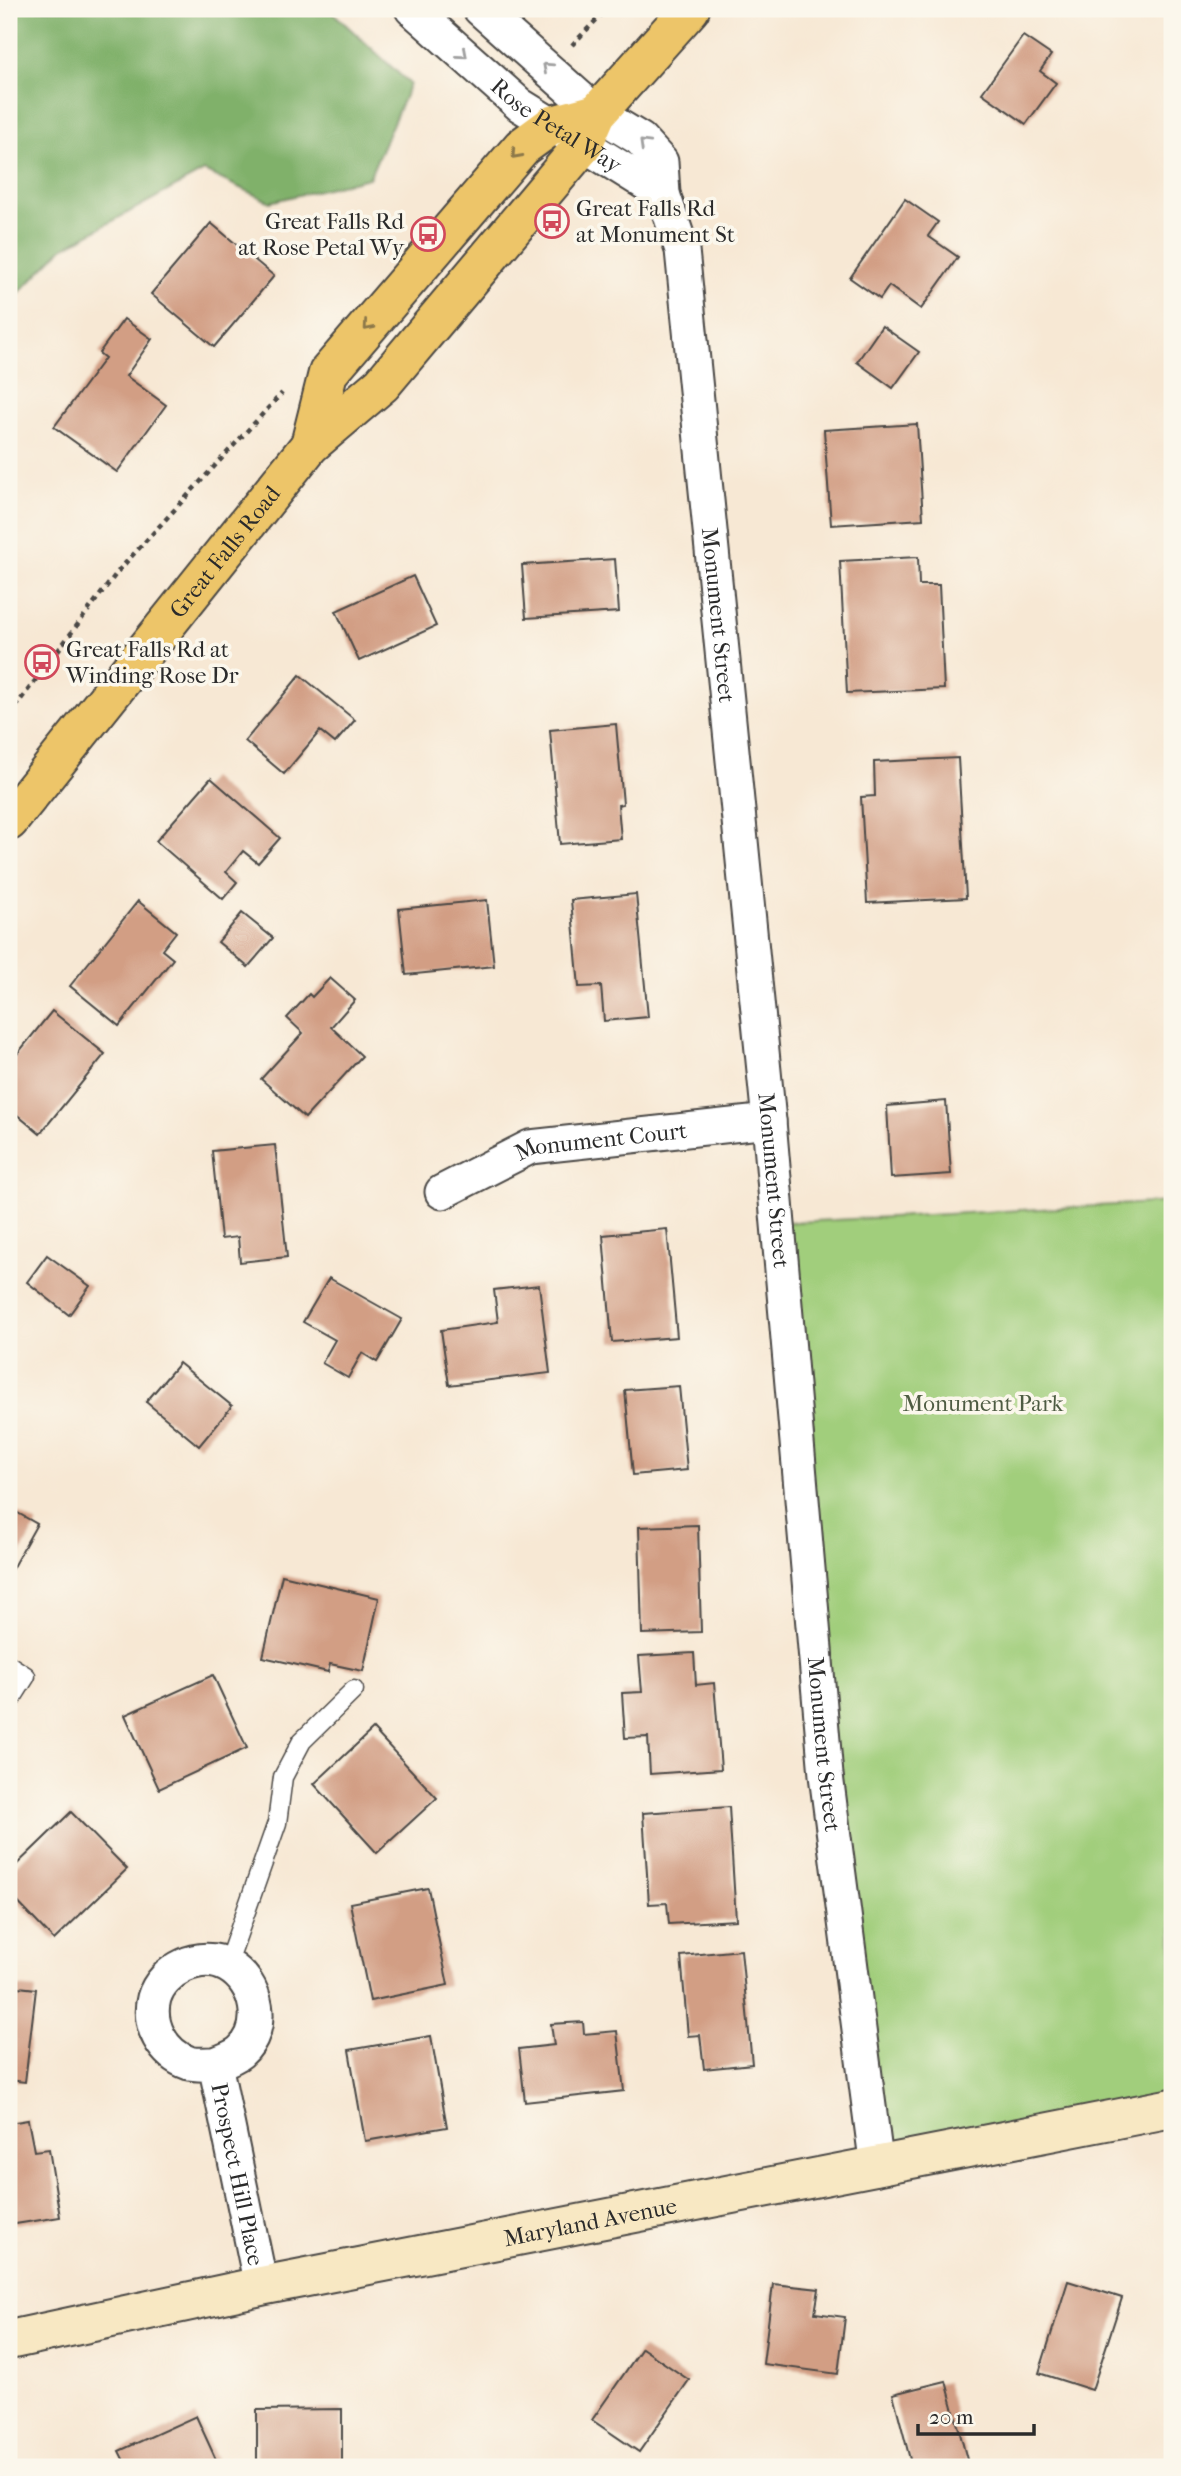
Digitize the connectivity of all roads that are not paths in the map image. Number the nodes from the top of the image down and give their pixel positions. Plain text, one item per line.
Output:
1 (412, 9) edge
2 (480, 9) edge
3 (690, 9) edge
4 (577, 128) junction
5 (663, 194) joint
6 (9, 821) edge
7 (769, 1121) junction
8 (442, 1192) dead end
9 (9, 1665) edge
10 (354, 1690) dead end
11 (9, 1703) edge
12 (227, 1965) junction
13 (215, 2064) junction
14 (1172, 2108) edge
15 (877, 2168) junction
16 (261, 2286) junction
17 (9, 2340) edge

1 -> 4 street, Rose Petal Way
4 -> 2 street, Rose Petal Way
3 - 4 main road, Great Falls Road
4 - 5 street, Rose Petal Way
4 - 6 main road, Great Falls Road
5 - 7 street, Monument Street
7 - 8 street, Monument Court
7 - 15 street, Monument Street
9 - 11 lane
10 - 12 lane
12 - 13 street, Prospect Hill Place
12 - 13 street, Prospect Hill Place
13 - 16 street, Prospect Hill Place
14 - 15 main road, Maryland Avenue
15 - 16 main road, Maryland Avenue
16 - 17 main road, Maryland Avenue

